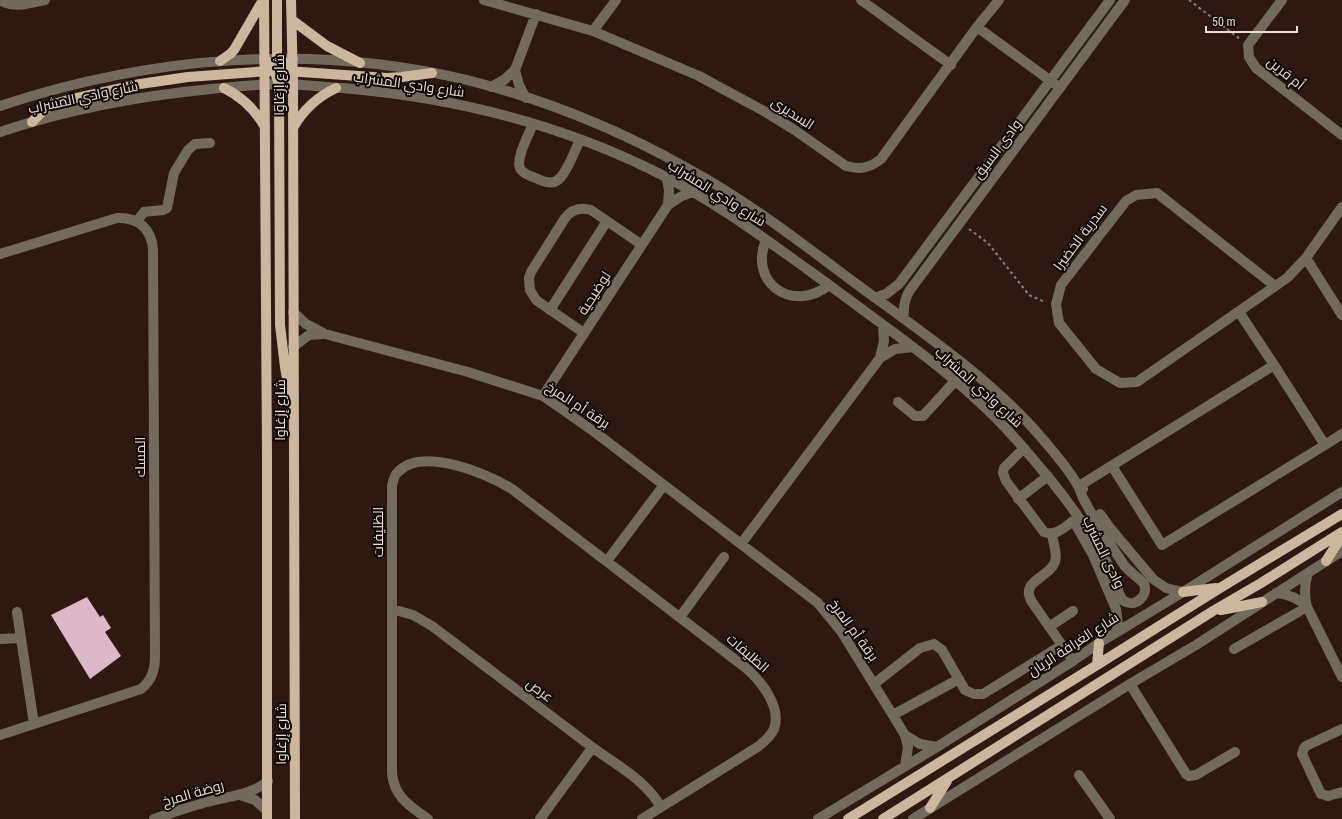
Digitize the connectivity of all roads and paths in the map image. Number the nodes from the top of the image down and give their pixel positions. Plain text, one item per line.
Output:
1 (0, 0) edge
2 (45, 0) edge
3 (264, 0) edge
4 (277, 0) edge
5 (291, 0) edge
6 (484, 0) edge
7 (616, 0) edge
8 (861, 0) edge
9 (999, 0) edge
10 (1110, 0) edge
11 (1125, 0) edge
12 (1189, 0) edge
13 (1282, 0) edge
14 (536, 14) junction
15 (292, 20) junction
16 (977, 27) junction
17 (593, 31) junction
18 (1248, 45) junction
19 (264, 58) junction
20 (293, 59) junction
21 (220, 61) junction
22 (360, 63) junction
23 (951, 65) junction
24 (293, 70) junction
25 (515, 70) junction
26 (276, 71) junction
27 (432, 73) junction
28 (1050, 80) junction
29 (265, 85) junction
30 (293, 85) junction
31 (492, 87) junction
32 (1060, 87) junction
33 (224, 88) junction
34 (336, 88) junction
35 (526, 98) junction
36 (0, 106) edge
37 (32, 122) junction
38 (533, 124) junction
39 (265, 126) junction
40 (293, 128) junction
41 (0, 132) edge
42 (1342, 135) edge
43 (580, 140) junction
44 (210, 142) dead end
45 (667, 178) junction
46 (692, 192) junction
47 (668, 205) junction
48 (1342, 207) edge
49 (137, 221) junction
50 (607, 221) junction
51 (960, 222) junction
52 (766, 240) junction
53 (642, 245) junction
54 (0, 254) edge
55 (1306, 258) junction
56 (829, 285) junction
57 (1275, 286) junction
58 (876, 298) junction
59 (1056, 304) junction
60 (550, 310) junction
61 (293, 312) junction
62 (1239, 312) junction
63 (1342, 315) edge
64 (904, 319) junction
65 (883, 325) junction
66 (584, 333) junction
67 (325, 334) junction
68 (293, 347) junction
69 (912, 347) junction
70 (880, 358) junction
71 (1274, 365) junction
72 (956, 380) junction
73 (543, 396) junction
74 (898, 402) dead end
75 (294, 409) junction
76 (1342, 434) edge
77 (1325, 445) junction
78 (1024, 448) junction
79 (1112, 466) junction
80 (1048, 476) junction
81 (664, 485) junction
82 (1078, 486) junction
83 (1056, 487) junction
84 (1342, 492) edge
85 (1018, 499) junction
86 (1342, 514) edge
87 (1073, 521) junction
88 (1342, 532) edge
89 (1052, 534) junction
90 (1342, 536) edge
91 (741, 544) junction
92 (1342, 551) edge
93 (724, 557) dead end
94 (607, 561) junction
95 (1326, 561) junction
96 (1308, 573) junction
97 (1220, 588) junction
98 (1183, 592) junction
99 (1276, 593) junction
100 (1262, 602) junction
101 (1307, 607) junction
102 (392, 609) junction
103 (1213, 611) junction
104 (17, 612) dead end
105 (1072, 612) dead end
106 (680, 617) junction
107 (1049, 627) junction
108 (1116, 632) junction
109 (0, 638) edge
110 (21, 638) junction
111 (1099, 643) junction
112 (1062, 645) junction
113 (1234, 650) dead end
114 (1073, 661) junction
115 (1097, 665) junction
116 (1342, 677) edge
117 (959, 679) junction
118 (874, 684) junction
119 (1130, 684) junction
120 (893, 715) junction
121 (34, 724) junction
122 (1342, 729) edge
123 (0, 735) edge
124 (905, 735) junction
125 (937, 747) junction
126 (592, 748) junction
127 (1235, 752) dead end
128 (905, 766) junction
129 (1079, 775) dead end
130 (949, 778) junction
131 (268, 781) junction
132 (1342, 792) edge
133 (240, 795) junction
134 (661, 807) junction
135 (930, 808) junction
136 (268, 815) edge
137 (917, 818) edge
138 (154, 819) edge
139 (295, 819) edge
140 (428, 819) edge
141 (540, 819) edge
142 (642, 819) edge
143 (818, 819) edge
144 (848, 819) edge
145 (883, 819) edge
146 (1110, 819) edge

1 - 2 street
3 - 19 main road, شارع إزغاوا
3 - 21 main road
4 - 26 main road
5 - 15 main road, شارع إزغاوا
6 - 14 street, السديرى
7 - 17 street
8 - 23 street
9 - 16 street, السديرى
10 - 28 street, وادى السيق
11 - 32 street, وادى السيق
12 - 18 path
13 - 18 street
14 - 17 street, السديرى
14 - 25 street
15 - 20 main road, شارع إزغاوا
15 - 22 main road
16 - 23 street, السديرى
16 - 28 street
17 - 23 street, السديرى
18 - 42 street, أم قرين
19 - 21 street, شارع وادي المشراب
19 - 26 main road, شارع إزغاوا
20 - 22 street, شارع وادي المشراب
20 - 24 main road, شارع إزغاوا
20 - 26 street, شارع وادي المشراب
21 - 36 street, شارع وادي المشراب
22 - 27 street, شارع وادي المشراب
24 - 26 main road
24 - 27 main road
24 - 30 main road, شارع إزغاوا
25 - 31 street
25 - 35 street
26 - 29 main road, شارع إزغاوا
26 - 29 street, شارع وادي المشراب
26 - 30 main road
26 - 37 main road
26 - 75 main road
27 - 31 street, شارع وادي المشراب
28 - 32 street
28 - 58 street, وادى السيق
29 - 33 street, شارع وادي المشراب
29 - 39 main road, شارع إزغاوا
30 - 34 street, شارع وادي المشراب
30 - 40 main road, شارع إزغاوا
31 - 35 street, شارع وادي المشراب
32 - 51 street, وادى السيق
33 - 37 street, شارع وادي المشراب
33 - 39 main road
34 - 38 street, شارع وادي المشراب
34 - 40 main road
35 - 58 street, شارع وادي المشراب
37 - 41 street, شارع وادي المشراب
38 - 43 street, شارع وادي المشراب
38 - 43 street
39 - 131 main road, شارع إزغاوا
40 - 61 main road, شارع إزغاوا
43 - 45 street, شارع وادي المشراب
44 - 49 street
45 - 46 street, شارع وادي المشراب
45 - 47 street
46 - 47 street, لوضيحية
46 - 52 street, شارع وادي المشراب
47 - 53 street, لوضيحية
48 - 55 street, سدرية الخضيرا
49 - 54 street
49 - 121 street, المسك
50 - 53 street
50 - 60 street
50 - 60 street
51 - 59 path
51 - 64 street, وادى السيق
52 - 56 street, شارع وادي المشراب
52 - 56 street
53 - 66 street, لوضيحية
55 - 57 street, سدرية الخضيرا
55 - 63 street
56 - 65 street, شارع وادي المشراب
57 - 59 street, سدرية الخضيرا
57 - 62 street, سدرية الخضيرا
58 - 64 street, شارع وادي المشراب
59 - 62 street, سدرية الخضيرا
60 - 66 street
61 - 67 street, برقة أم المرخ
61 - 68 main road, شارع إزغاوا
62 - 71 street
64 - 82 street, شارع وادي المشراب
65 - 69 street, شارع وادي المشراب
65 - 70 street
66 - 73 street, لوضيحية
67 - 68 street, برقة أم المرخ
67 - 73 street, برقة أم المرخ
68 - 75 main road, شارع إزغاوا
69 - 70 street
69 - 72 street, شارع وادي المشراب
70 - 91 street
71 - 77 street
71 - 79 street
72 - 74 street
72 - 78 street, شارع وادي المشراب
73 - 81 street, برقة أم المرخ
75 - 139 main road, شارع إزغاوا
76 - 77 street
77 - 79 street
78 - 80 street, شارع وادي المشراب
78 - 85 street
79 - 82 street
80 - 83 street, شارع وادي المشراب
80 - 85 street
81 - 91 street, برقة أم المرخ
81 - 94 street
82 - 83 street, شارع وادي المشراب
82 - 98 street, شارع وادي المشراب
83 - 87 street, وادى المشرب
84 - 98 street, شارع الغرافة الريان
85 - 89 street
86 - 97 main road
87 - 89 street
87 - 108 street, وادى المشرب
88 - 103 main road
89 - 107 street
90 - 95 main road
91 - 118 street, برقة أم المرخ
92 - 95 street
93 - 106 street
94 - 102 street, الظليفات
94 - 106 street, الظليفات
95 - 96 street
96 - 99 street
96 - 101 street
97 - 98 main road
97 - 115 main road
98 - 108 street, شارع الغرافة الريان
99 - 100 street
99 - 101 street
100 - 103 main road
100 - 119 street
101 - 113 street
101 - 116 street
102 - 126 street, عرص
102 - 140 street, الظليفات
103 - 130 main road
104 - 110 street
105 - 107 street
106 - 134 street, الظليفات
107 - 112 street
108 - 111 street, شارع الغرافة الريان
109 - 110 street
110 - 121 street
111 - 114 street, شارع الغرافة الريان
111 - 115 main road
112 - 114 street
112 - 117 street
114 - 125 street, شارع الغرافة الريان
115 - 144 main road
117 - 118 street
117 - 120 street
118 - 120 street, برقة أم المرخ
119 - 127 street
119 - 135 street
120 - 124 street, برقة أم المرخ
121 - 123 street, المسك
122 - 132 street
124 - 125 street
124 - 128 street, برقة أم المرخ
125 - 128 street, شارع الغرافة الريان
126 - 134 street, عرص
126 - 141 street
128 - 143 street, شارع الغرافة الريان
129 - 146 street
130 - 135 main road
130 - 145 main road
131 - 133 street, روضة المرخ
131 - 136 main road, شارع إزغاوا
133 - 136 street, روضة المرخ
133 - 138 street, روضة المرخ
134 - 142 street, الظليفات
135 - 137 street

